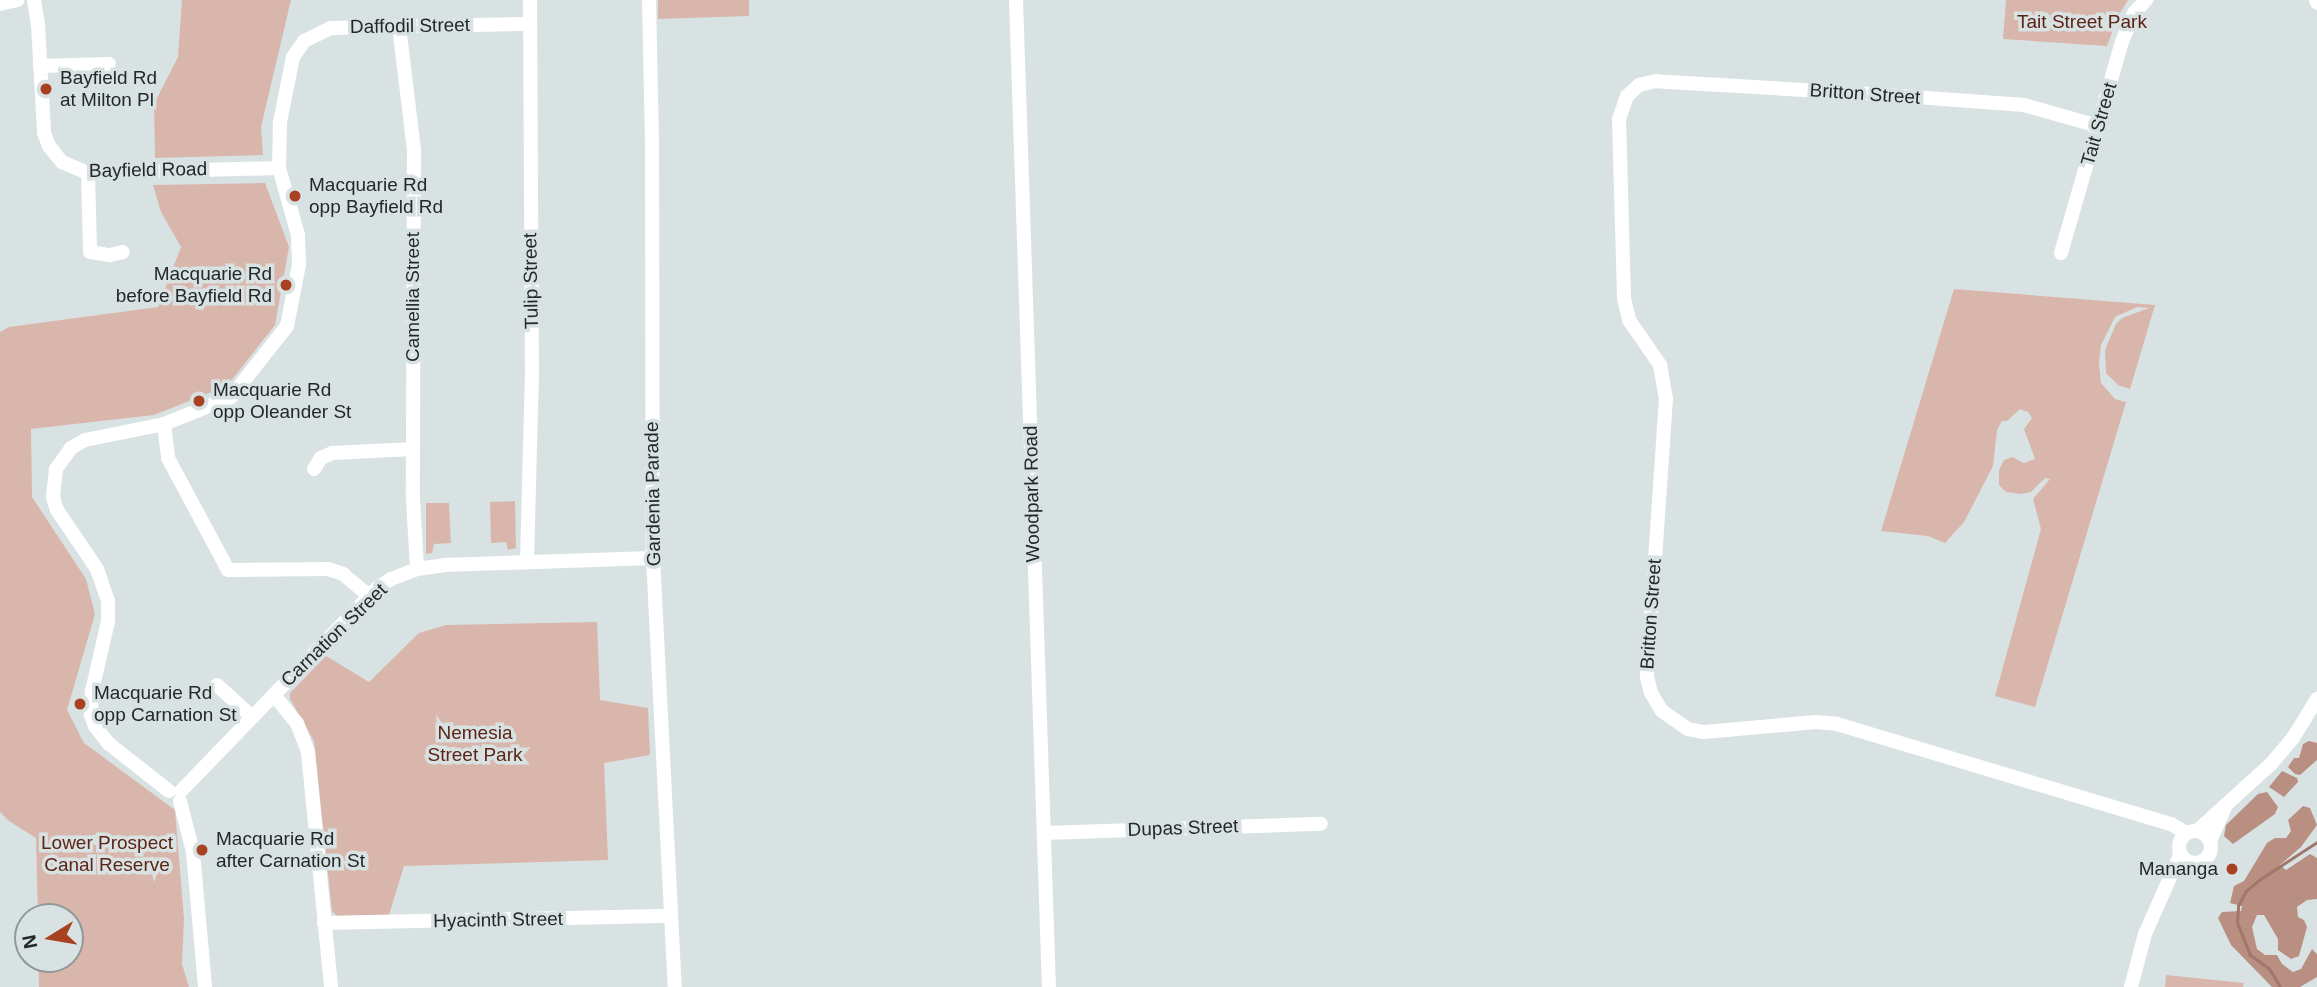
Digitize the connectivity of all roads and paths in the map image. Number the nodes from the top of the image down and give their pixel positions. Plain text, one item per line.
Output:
1 (18, 0) edge
2 (34, 0) edge
3 (530, 0) edge
4 (649, 0) edge
5 (1016, 0) edge
6 (2146, 0) edge
7 (0, 4) edge
8 (528, 24) junction
9 (399, 26) junction
10 (108, 64) dead end
11 (40, 66) junction
12 (2098, 126) junction
13 (279, 168) junction
14 (88, 173) junction
15 (124, 252) dead end
16 (2061, 253) dead end
17 (164, 424) junction
18 (413, 449) junction
19 (314, 470) dead end
20 (653, 558) junction
21 (527, 562) junction
22 (417, 569) junction
23 (369, 596) junction
24 (217, 685) dead end
25 (274, 695) junction
26 (2317, 699) edge
27 (251, 716) junction
28 (177, 794) junction
29 (2225, 808) junction
30 (1321, 824) dead end
31 (1044, 833) junction
32 (2185, 840) junction
33 (2210, 841) junction
34 (2193, 864) junction
35 (2168, 884) junction
36 (671, 916) junction
37 (324, 923) junction
38 (205, 987) edge
39 (331, 987) edge
40 (675, 987) edge
41 (1049, 987) edge
42 (2131, 987) edge

1 - 7 street
2 - 11 street, Bayfield Road
3 - 8 street, Tulip Street
4 - 20 street, Gardenia Parade
5 - 31 street, Woodpark Road
6 - 12 street, Tait Street
8 - 9 street, Daffodil Street
8 - 21 street, Tulip Street
9 - 13 street, Daffodil Street
9 - 18 street, Camellia Street
10 - 11 street
11 - 14 street, Bayfield Road
12 - 16 street, Tait Street
12 - 32 street, Britton Street
13 - 14 street, Bayfield Road
13 - 17 street
14 - 15 street
17 - 23 street
17 - 28 street
18 - 19 street
18 - 22 street, Camellia Street
20 - 21 street, Carnation Street
20 - 36 street, Gardenia Parade
21 - 22 street, Carnation Street
22 - 23 street, Carnation Street
23 - 25 street, Carnation Street
24 - 27 street
25 - 27 street, Carnation Street
25 - 37 street
26 - 29 street
27 - 28 street, Carnation Street
28 - 38 street
29 - 32 street
29 - 33 street
30 - 31 street, Dupas Street
31 - 41 street, Woodpark Road
32 - 33 street
32 - 34 street
32 - 35 street
33 - 34 street
34 - 35 street
35 - 42 street
36 - 37 street, Hyacinth Street
36 - 40 street, Gardenia Parade
37 - 39 street

